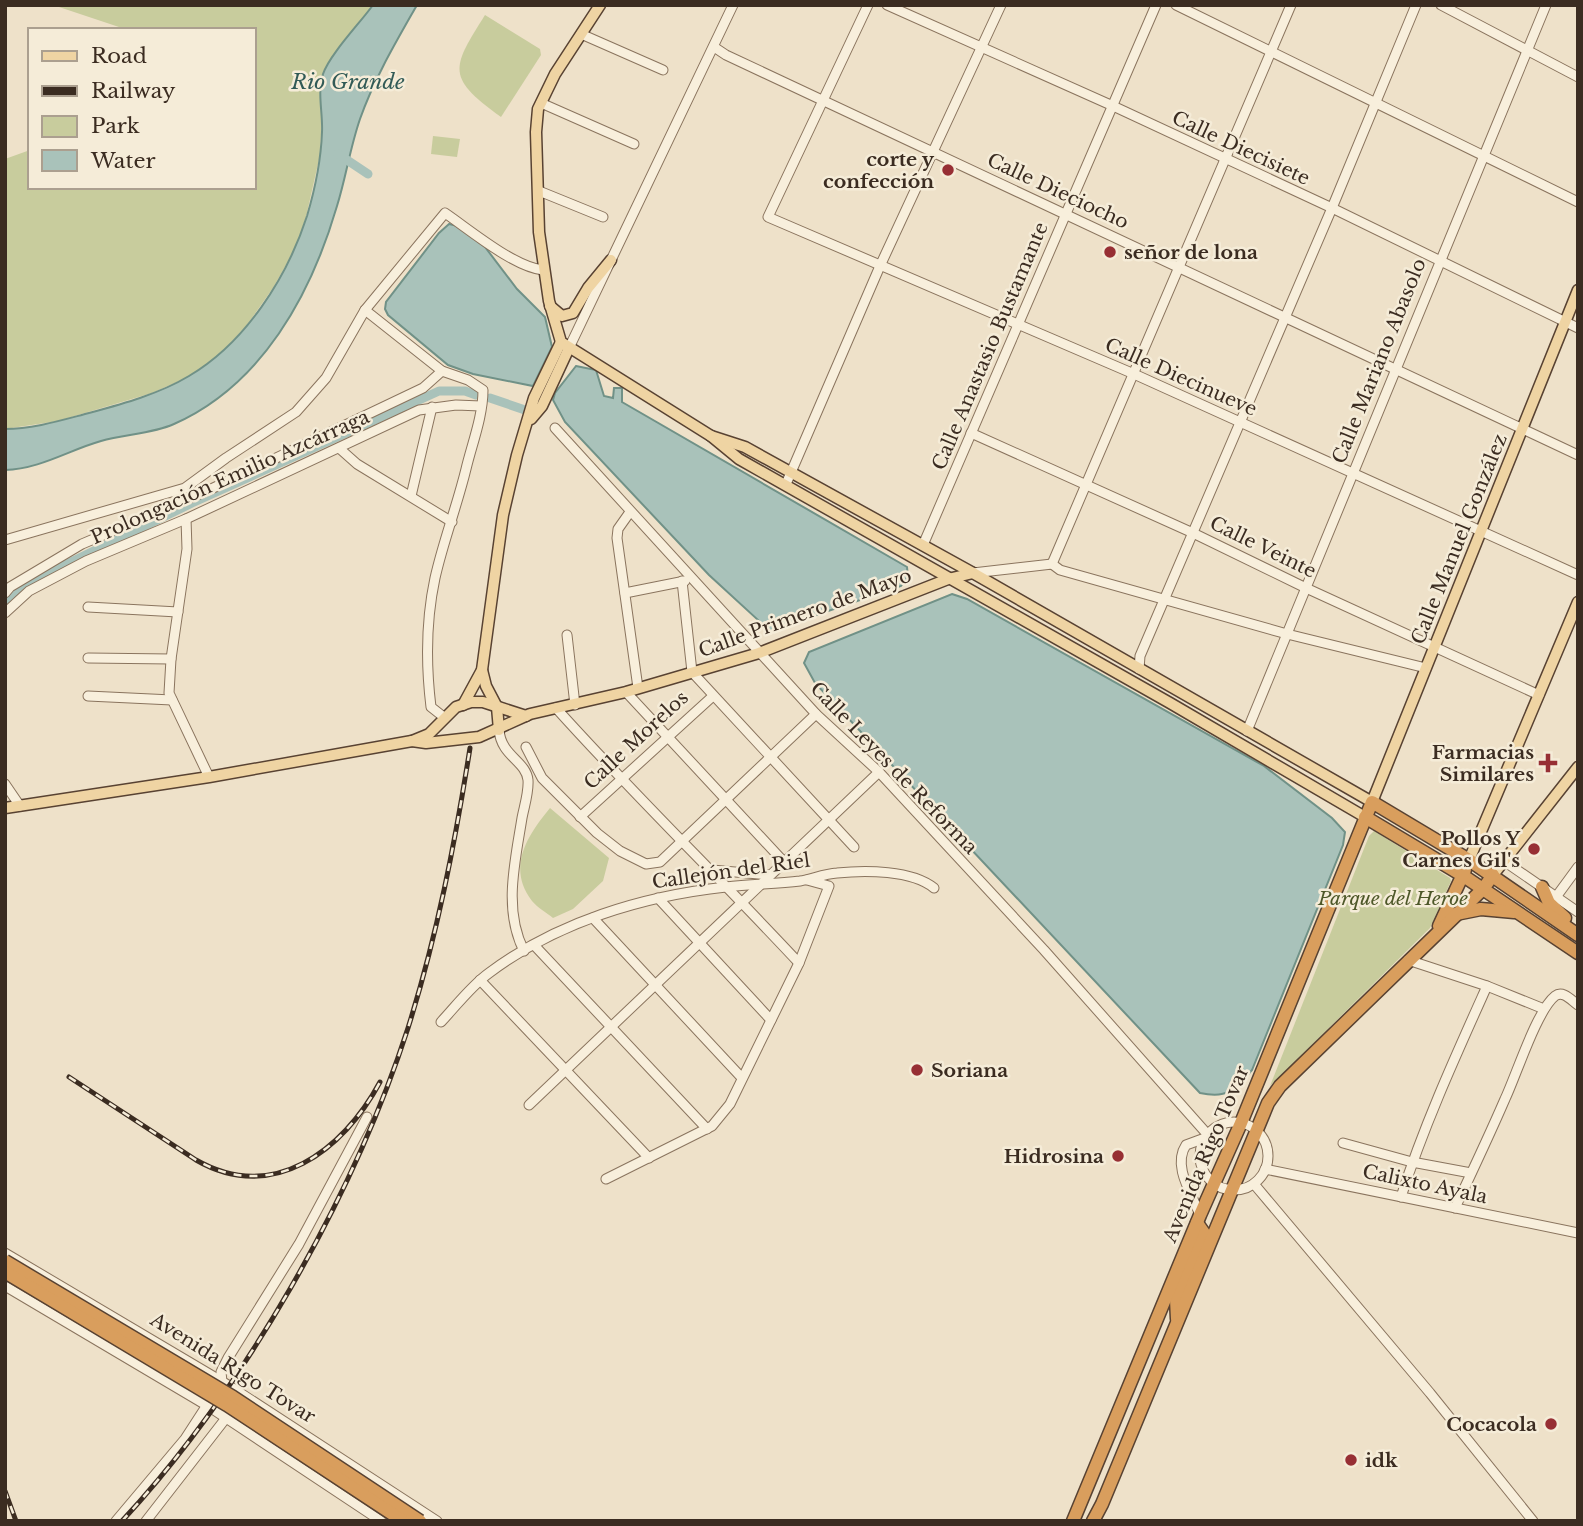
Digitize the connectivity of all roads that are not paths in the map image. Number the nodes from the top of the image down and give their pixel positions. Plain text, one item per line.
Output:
1 (600, 5) edge
2 (733, 5) edge
3 (868, 5) edge
4 (887, 5) edge
5 (1001, 5) edge
6 (1156, 5) edge
7 (1176, 5) edge
8 (1291, 5) edge
9 (1416, 5) edge
10 (1441, 5) edge
11 (1546, 5) edge
12 (581, 34) junction
13 (714, 47) junction
14 (981, 48) junction
15 (1528, 49) junction
16 (1272, 51) junction
17 (663, 70) dead end
18 (1578, 77) edge
19 (824, 101) junction
20 (1376, 102) junction
21 (541, 103) junction
22 (1113, 106) junction
23 (634, 144) dead end
24 (933, 153) junction
25 (1483, 156) junction
26 (1226, 160) junction
27 (538, 191) junction
28 (1578, 202) edge
29 (1332, 208) junction
30 (1066, 214) junction
31 (603, 217) dead end
32 (611, 260) junction
33 (1439, 261) junction
34 (880, 266) junction
35 (1180, 267) junction
36 (543, 270) junction
37 (1578, 290) edge
38 (550, 306) junction
39 (365, 310) junction
40 (1286, 317) junction
41 (1565, 322) junction
42 (1018, 324) junction
43 (1578, 328) edge
44 (565, 345) junction
45 (1395, 369) junction
46 (442, 371) junction
47 (1134, 374) junction
48 (481, 406) junction
49 (432, 407) junction
50 (1240, 423) junction
51 (1522, 427) junction
52 (555, 428) dead end
53 (971, 433) junction
54 (711, 436) junction
55 (339, 448) junction
56 (1578, 455) edge
57 (790, 472) junction
58 (1352, 473) junction
59 (786, 484) junction
60 (1085, 486) junction
61 (411, 496) junction
62 (630, 512) junction
63 (186, 519) junction
64 (452, 522) junction
65 (1481, 531) junction
66 (1193, 533) junction
67 (5, 540) edge
68 (923, 545) junction
69 (1052, 564) junction
70 (925, 566) junction
71 (973, 573) junction
72 (1578, 575) edge
73 (948, 579) junction
74 (693, 580) junction
75 (682, 581) junction
76 (927, 588) junction
77 (1306, 588) junction
78 (5, 593) edge
79 (625, 593) junction
80 (1165, 599) junction
81 (1578, 601) edge
82 (89, 607) dead end
83 (178, 612) junction
84 (5, 613) edge
85 (1287, 634) junction
86 (567, 635) dead end
87 (1435, 645) junction
88 (759, 653) junction
89 (88, 658) dead end
90 (171, 659) junction
91 (1426, 668) junction
92 (1139, 669) junction
93 (482, 670) junction
94 (692, 672) junction
95 (638, 688) junction
96 (626, 692) junction
97 (1539, 695) junction
98 (88, 696) dead end
99 (713, 696) junction
100 (172, 700) junction
101 (463, 705) junction
102 (575, 705) junction
103 (497, 707) junction
104 (556, 709) junction
105 (816, 715) junction
106 (526, 716) junction
107 (445, 718) junction
108 (499, 730) junction
109 (1247, 731) junction
110 (667, 736) junction
111 (457, 739) junction
112 (412, 741) junction
113 (526, 747) dead end
114 (771, 757) junction
115 (1578, 767) edge
116 (879, 772) junction
117 (209, 777) junction
118 (542, 778) junction
119 (528, 779) junction
120 (620, 780) junction
121 (5, 784) edge
122 (727, 799) junction
123 (1372, 802) junction
124 (20, 806) junction
125 (5, 808) edge
126 (583, 815) junction
127 (1365, 817) junction
128 (829, 819) junction
129 (681, 841) junction
130 (854, 847) dead end
131 (1469, 860) junction
132 (783, 861) junction
133 (1504, 861) junction
134 (1578, 867) edge
135 (712, 870) junction
136 (770, 874) junction
137 (1462, 875) junction
138 (1493, 875) junction
139 (806, 880) junction
140 (760, 885) junction
141 (727, 886) junction
142 (1542, 887) junction
143 (934, 888) dead end
144 (1483, 889) junction
145 (1556, 897) junction
146 (658, 898) junction
147 (744, 903) junction
148 (1578, 912) edge
149 (1456, 914) junction
150 (1521, 914) junction
151 (593, 918) junction
152 (1436, 932) junction
153 (1578, 932) edge
154 (700, 943) junction
155 (534, 945) junction
156 (524, 951) junction
157 (1578, 953) edge
158 (1408, 960) junction
159 (799, 963) junction
160 (480, 980) junction
161 (656, 986) junction
162 (1487, 986) junction
163 (1578, 1005) edge
164 (1544, 1009) junction
165 (771, 1020) junction
166 (441, 1022) dead end
167 (611, 1028) junction
168 (566, 1071) junction
169 (742, 1079) junction
170 (529, 1105) dead end
171 (367, 1116) dead end
172 (1241, 1123) junction
173 (707, 1129) junction
174 (1256, 1131) junction
175 (1206, 1136) junction
176 (1343, 1143) dead end
177 (649, 1158) junction
178 (1412, 1162) junction
179 (1265, 1169) junction
180 (1471, 1173) junction
181 (606, 1179) dead end
182 (1213, 1184) junction
183 (1254, 1184) junction
184 (1231, 1191) junction
185 (1401, 1197) junction
186 (1454, 1208) junction
187 (1199, 1219) junction
188 (1578, 1233) edge
189 (5, 1253) edge
190 (5, 1261) edge
191 (5, 1272) edge
192 (5, 1286) edge
193 (1178, 1323) junction
194 (192, 1364) junction
195 (222, 1382) junction
196 (1129, 1387) junction
197 (177, 1390) junction
198 (1146, 1394) junction
199 (208, 1406) junction
200 (226, 1418) junction
201 (280, 1418) junction
202 (253, 1436) junction
203 (116, 1521) edge
204 (146, 1521) edge
205 (381, 1521) edge
206 (403, 1521) edge
207 (420, 1521) edge
208 (437, 1521) edge
209 (1073, 1521) edge
210 (1093, 1521) edge
211 (1533, 1521) edge

1 - 12 main road
2 - 13 street
3 - 19 street
4 - 14 street, Calle Diecisiete
5 - 14 street
6 - 22 street, Calle Anastasio Bustamante
7 - 16 street
8 - 16 street
9 - 20 street
10 - 15 street
11 - 15 street, Calle Mariano Abasolo
12 - 17 street
12 - 21 main road
13 - 19 street, Calle Dieciocho
13 - 32 street
14 - 22 street, Calle Diecisiete
14 - 24 street
15 - 18 street
15 - 25 street, Calle Mariano Abasolo
16 - 20 street
16 - 26 street
19 - 24 street, Calle Dieciocho
19 - 34 street, Calle Diecinueve
20 - 25 street
20 - 29 street
21 - 23 street
21 - 27 main road
22 - 26 street, Calle Diecisiete
22 - 30 street, Calle Anastasio Bustamante
24 - 30 street, Calle Dieciocho
24 - 34 street
25 - 28 street
25 - 33 street, Calle Mariano Abasolo
26 - 29 street, Calle Diecisiete
26 - 35 street
27 - 31 street
27 - 36 main road
29 - 33 street, Calle Diecisiete
29 - 40 street
30 - 35 street, Calle Dieciocho
30 - 42 street, Calle Anastasio Bustamante
32 - 38 main road
32 - 44 street
33 - 41 street, Calle Diecisiete
33 - 45 street, Calle Mariano Abasolo
34 - 42 street, Calle Diecinueve
34 - 57 street
35 - 40 street, Calle Dieciocho
35 - 47 street
36 - 38 main road
36 - 39 street
37 - 41 main road, Calle Manuel González
38 - 44 main road
39 - 46 street
39 - 67 street
40 - 45 street, Calle Dieciocho
40 - 50 street
41 - 43 street, Calle Diecisiete
41 - 51 main road, Calle Manuel González
42 - 47 street, Calle Diecinueve
42 - 53 street, Calle Anastasio Bustamante
44 - 54 main road
44 - 93 main road
45 - 51 street, Calle Dieciocho
45 - 58 street, Calle Mariano Abasolo
46 - 48 street
46 - 78 street
47 - 50 street, Calle Diecinueve
47 - 60 street
48 - 49 street, Prolongación Emilio Azcárraga
48 - 64 street
49 - 55 street, Prolongación Emilio Azcárraga
49 - 61 street
50 - 58 street, Calle Diecinueve
50 - 66 street
51 - 56 street, Calle Dieciocho
51 - 65 main road, Calle Manuel González
52 - 62 street, Calle Leyes de Reforma
53 - 60 street, Calle Veinte
53 - 68 street, Calle Anastasio Bustamante
54 - 57 main road
54 - 59 main road
55 - 61 street
55 - 63 street, Prolongación Emilio Azcárraga
57 - 59 street
57 - 68 main road
58 - 65 street, Calle Diecinueve
58 - 77 street, Calle Mariano Abasolo
59 - 70 main road
60 - 66 street, Calle Veinte
60 - 69 street
61 - 64 street
62 - 74 street, Calle Leyes de Reforma
62 - 79 street
63 - 83 street
63 - 84 street, Prolongación Emilio Azcárraga
64 - 107 street
65 - 72 street, Calle Diecinueve
65 - 87 main road, Calle Manuel González
66 - 77 street, Calle Veinte
66 - 80 street
68 - 71 main road
69 - 71 street
69 - 80 street
70 - 73 main road
70 - 76 main road
71 - 73 main road, Calle Primero de Mayo
71 - 92 main road
73 - 76 main road, Calle Primero de Mayo
73 - 127 main road
74 - 75 street
74 - 88 street, Calle Leyes de Reforma
75 - 79 street
75 - 94 street
76 - 88 main road, Calle Primero de Mayo
77 - 85 street, Calle Mariano Abasolo
77 - 87 street, Calle Veinte
79 - 95 street
80 - 85 street
80 - 92 street
81 - 97 main road
82 - 83 street
83 - 90 street
85 - 91 street
85 - 109 street, Calle Mariano Abasolo
86 - 102 street
87 - 91 main road, Calle Manuel González
87 - 97 street, Calle Veinte
88 - 94 main road, Calle Primero de Mayo
88 - 105 street, Calle Leyes de Reforma
89 - 90 street
90 - 100 street
91 - 123 main road, Calle Manuel González
92 - 109 main road
93 - 101 main road
93 - 103 main road
94 - 95 main road, Calle Primero de Mayo
94 - 99 street
95 - 96 main road, Calle Primero de Mayo
96 - 102 main road, Calle Primero de Mayo
96 - 110 street
97 - 131 main road
98 - 100 street
99 - 110 street, Calle Morelos
99 - 114 street
100 - 117 street
101 - 103 main road
101 - 107 main road, Calle Primero de Mayo
102 - 104 main road, Calle Primero de Mayo
103 - 106 main road
103 - 108 main road
104 - 106 main road, Calle Primero de Mayo
104 - 120 street
105 - 114 street
105 - 116 street, Calle Leyes de Reforma
106 - 108 main road, Calle Primero de Mayo
107 - 111 main road
107 - 112 main road, Calle Primero de Mayo
108 - 111 main road, Calle Primero de Mayo
108 - 119 street
109 - 123 main road
110 - 120 street, Calle Morelos
110 - 122 street
111 - 112 main road, Calle Primero de Mayo
112 - 117 main road, Calle Primero de Mayo
113 - 118 street
114 - 122 street
114 - 128 street
115 - 133 main road
116 - 128 street
116 - 175 street, Calle Leyes de Reforma
117 - 124 main road, Calle Primero de Mayo
118 - 119 street
118 - 126 street
119 - 156 street
120 - 126 street, Calle Morelos
120 - 129 street
121 - 124 street
122 - 129 street
122 - 132 street
123 - 127 highway, Avenida Rigo Tovar
123 - 131 highway
124 - 125 main road, Calle Primero de Mayo
126 - 129 street
127 - 137 highway
127 - 172 highway, Avenida Rigo Tovar
128 - 130 street
128 - 132 street
129 - 135 street
131 - 137 highway
131 - 138 highway
132 - 136 street
133 - 138 main road
133 - 142 street
134 - 145 street
135 - 136 street
135 - 141 street
136 - 140 street
137 - 144 highway
137 - 152 highway
138 - 144 highway, Avenida Rigo Tovar
138 - 153 highway
139 - 140 street, Callejón del Riel
139 - 143 street, Callejón del Riel
139 - 159 street
140 - 141 street, Callejón del Riel
140 - 147 street
141 - 146 street, Callejón del Riel
141 - 147 street
142 - 145 street
142 - 153 highway
144 - 149 highway, Avenida Rigo Tovar
144 - 150 highway
145 - 148 street
146 - 151 street, Callejón del Riel
146 - 154 street
147 - 154 street
147 - 159 street
149 - 150 highway
149 - 152 highway, Avenida Rigo Tovar
150 - 157 highway
151 - 155 street, Callejón del Riel
151 - 161 street
152 - 158 highway, Avenida Rigo Tovar
154 - 161 street
154 - 165 street
155 - 156 street, Callejón del Riel
155 - 167 street
156 - 160 street, Callejón del Riel
158 - 162 street
158 - 174 highway, Avenida Rigo Tovar
159 - 165 street
160 - 166 street, Callejón del Riel
160 - 168 street
161 - 167 street
161 - 169 street
162 - 164 street
162 - 178 street
163 - 164 street
164 - 180 street
165 - 169 street
167 - 168 street
167 - 173 street
168 - 170 street
168 - 177 street
169 - 173 street
171 - 195 street
172 - 174 street
172 - 175 street
172 - 182 highway, Avenida Rigo Tovar
173 - 177 street
174 - 179 street
174 - 184 highway, Avenida Rigo Tovar
175 - 182 street
175 - 187 street
176 - 178 street
177 - 181 street
178 - 180 street
178 - 185 street
179 - 183 street
179 - 185 street, Calixto Ayala
180 - 186 street
182 - 184 street
182 - 187 highway, Avenida Rigo Tovar
183 - 184 street
183 - 211 street
184 - 193 highway, Avenida Rigo Tovar
185 - 186 street, Calixto Ayala
186 - 188 street, Calixto Ayala
187 - 193 highway
187 - 196 highway, Avenida Rigo Tovar
189 - 194 street, Avenida Rigo Tovar
190 - 207 highway, Avenida Rigo Tovar, bridge
191 - 206 highway, Avenida Rigo Tovar, bridge
192 - 197 street
193 - 198 highway, Avenida Rigo Tovar
194 - 195 street, Avenida Rigo Tovar
194 - 197 street
195 - 199 street
195 - 201 street, Avenida Rigo Tovar
196 - 198 highway
196 - 209 highway, Avenida Rigo Tovar
197 - 199 street
198 - 210 highway, Avenida Rigo Tovar
199 - 200 street
199 - 203 street
200 - 202 street
200 - 204 street
201 - 202 street
201 - 208 street, Avenida Rigo Tovar
202 - 205 street

